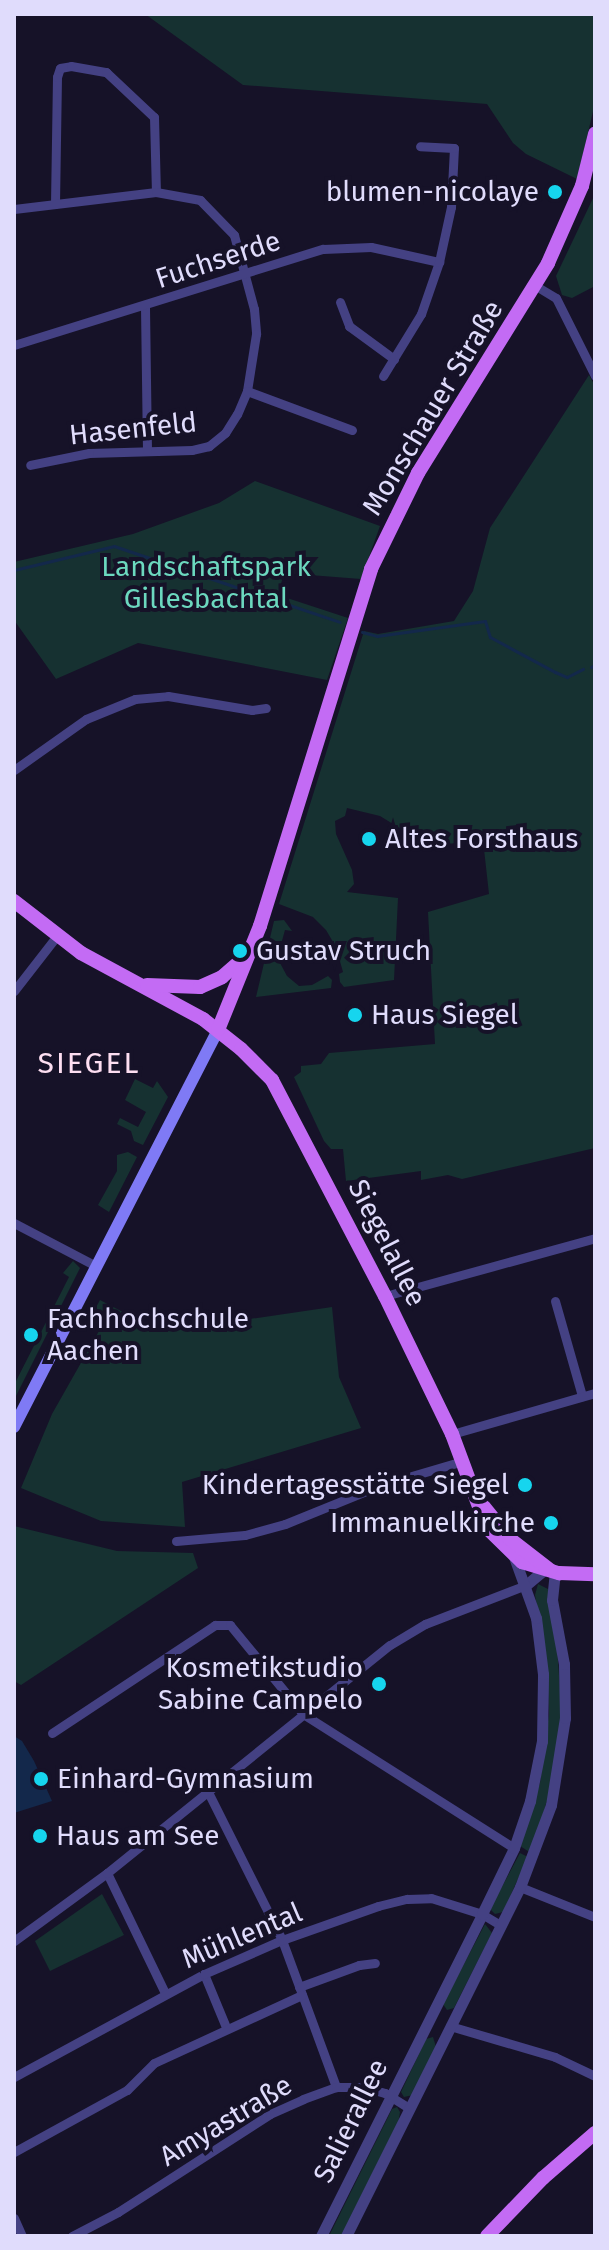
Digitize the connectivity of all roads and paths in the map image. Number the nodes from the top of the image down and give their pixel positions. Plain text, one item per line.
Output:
1 (595, 134) edge
2 (420, 146) dead end
3 (156, 192) junction
4 (55, 204) junction
5 (14, 209) edge
6 (439, 262) junction
7 (245, 273) junction
8 (536, 286) junction
9 (340, 302) dead end
10 (145, 307) junction
11 (14, 345) edge
12 (394, 359) junction
13 (383, 376) dead end
14 (595, 376) edge
15 (247, 391) junction
16 (352, 430) dead end
17 (147, 451) junction
18 (30, 465) dead end
19 (266, 708) dead end
20 (14, 770) edge
21 (14, 901) edge
22 (56, 937) junction
23 (250, 952) junction
24 (139, 984) junction
25 (14, 991) edge
26 (218, 1030) junction
27 (14, 1223) edge
28 (595, 1238) edge
29 (94, 1265) junction
30 (385, 1296) junction
31 (555, 1301) dead end
32 (595, 1393) edge
33 (582, 1396) junction
34 (14, 1427) edge
35 (452, 1434) junction
36 (463, 1461) junction
37 (478, 1499) junction
38 (176, 1541) dead end
39 (514, 1557) junction
40 (550, 1571) junction
41 (595, 1574) edge
42 (526, 1585) junction
43 (303, 1714) junction
44 (52, 1733) dead end
45 (208, 1792) junction
46 (514, 1848) junction
47 (532, 1858) junction
48 (107, 1873) junction
49 (520, 1887) junction
50 (482, 1914) junction
51 (595, 1917) edge
52 (500, 1925) junction
53 (282, 1940) junction
54 (14, 1941) edge
55 (375, 1963) dead end
56 (204, 1974) junction
57 (300, 1991) junction
58 (165, 1993) junction
59 (433, 2009) junction
60 (452, 2022) junction
61 (226, 2027) junction
62 (424, 2027) junction
63 (444, 2039) junction
64 (595, 2076) edge
65 (14, 2077) edge
66 (336, 2087) junction
67 (391, 2096) junction
68 (409, 2108) junction
69 (595, 2133) edge
70 (14, 2152) edge
71 (14, 2218) edge
72 (22, 2236) edge
73 (72, 2236) edge
74 (321, 2236) edge
75 (346, 2236) edge
76 (487, 2236) edge

1 - 8 main road, Monschauer Straße
2 - 6 street
3 - 4 street, Hasenfeld
3 - 4 street
3 - 7 street, Hasenfeld
4 - 5 street, Hasenfeld
6 - 7 street, Fuchserde
6 - 12 street
7 - 10 street, Fuchserde
7 - 15 street, Hasenfeld
8 - 14 street
8 - 23 main road, Monschauer Straße
9 - 12 street
10 - 11 street, Fuchserde
10 - 17 street
12 - 13 street
15 - 16 street
15 - 17 street, Hasenfeld
17 - 18 street, Hasenfeld
19 - 20 street
21 - 22 main road, Siegelallee
22 - 24 main road, Siegelallee
22 - 25 street
23 - 24 main road
23 - 26 main road, Monschauer Straße
24 - 26 main road, Siegelallee
26 - 29 main road
26 - 30 main road, Siegelallee
27 - 29 street
28 - 30 street
29 - 34 main road
30 - 35 main road, Siegelallee
31 - 33 street
32 - 33 street
33 - 35 street
35 - 36 main road, Siegelallee
36 - 37 main road, Siegelallee
36 - 38 street
37 - 39 main road, Siegelallee
37 - 40 main road, Siegelallee
39 - 40 main road, Siegelallee
39 - 42 street, Salierallee
40 - 41 main road
40 - 42 street
40 - 47 street, Salierallee
42 - 43 street
42 - 46 street, Salierallee
43 - 44 street
43 - 45 street
43 - 46 street
45 - 48 street
45 - 53 street
46 - 47 street
46 - 50 street, Salierallee
47 - 49 street, Salierallee
48 - 54 street
48 - 58 street
49 - 51 street
49 - 52 street, Salierallee
50 - 52 street, Mühlental
50 - 53 street, Mühlental
50 - 59 street, Salierallee
52 - 60 street, Salierallee
53 - 56 street, Mühlental
53 - 57 street
55 - 57 street
56 - 58 street, Mühlental
56 - 61 street
57 - 61 street
57 - 66 street
58 - 65 street, Mühlental
59 - 60 street
59 - 62 street, Salierallee
60 - 63 street, Salierallee
60 - 64 street
61 - 70 street
62 - 63 street
62 - 67 street, Salierallee
63 - 68 street, Salierallee
66 - 67 street, Amyastraße
66 - 73 street, Amyastraße
67 - 68 street, Amyastraße
67 - 74 street, Salierallee
68 - 75 street, Salierallee
69 - 76 main road
71 - 72 street

